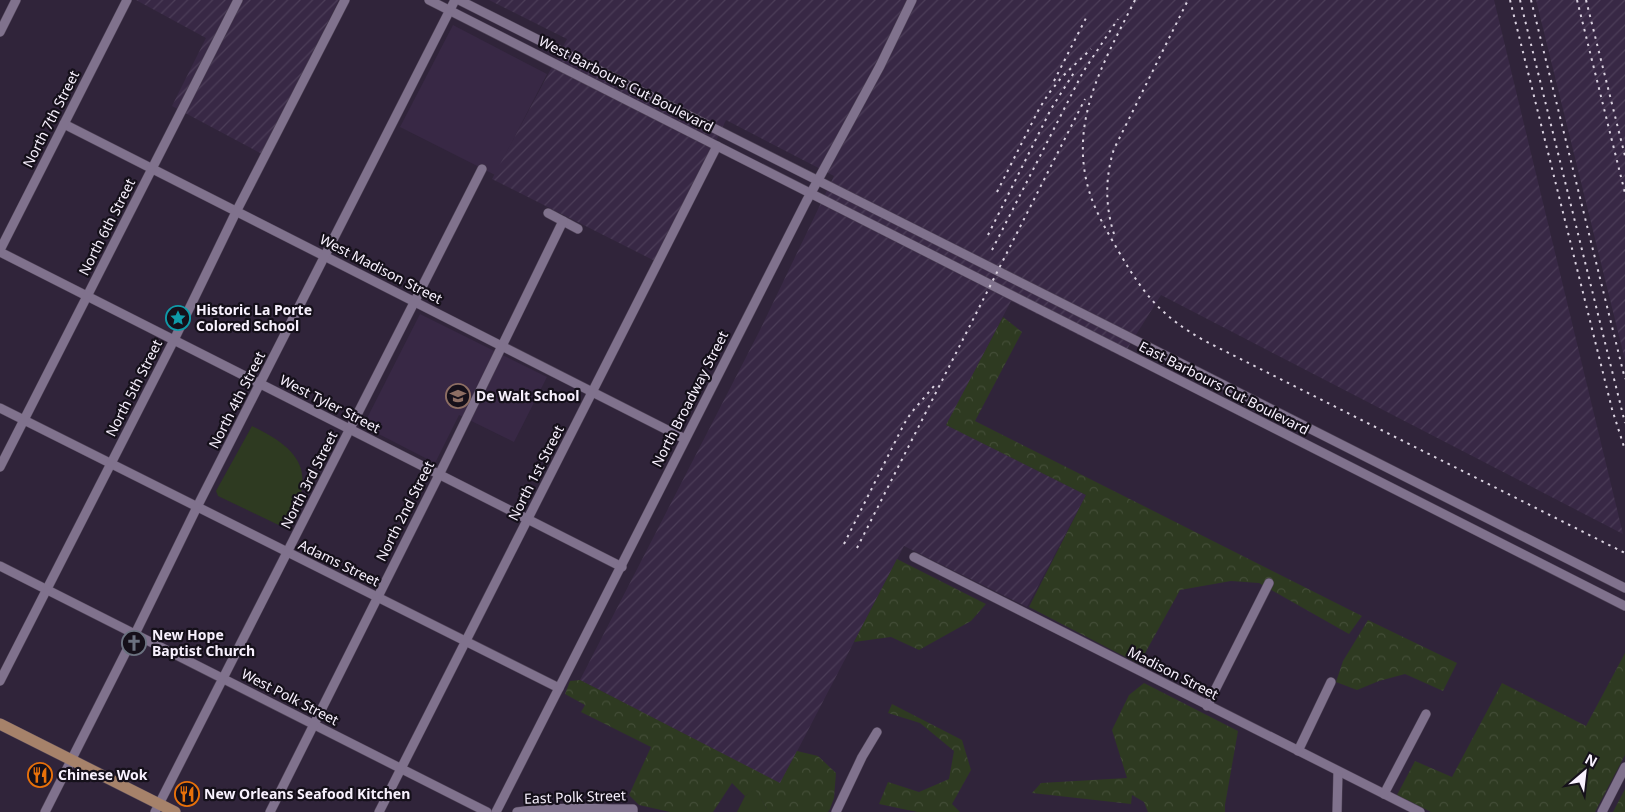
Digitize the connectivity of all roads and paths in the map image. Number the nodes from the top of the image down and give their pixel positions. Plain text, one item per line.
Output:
1 (16, 0) edge
2 (127, 0) edge
3 (238, 0) edge
4 (345, 0) edge
5 (429, 0) edge
6 (454, 0) edge
7 (459, 0) edge
8 (912, 0) edge
9 (450, 10) junction
10 (0, 32) edge
11 (548, 45) junction
12 (541, 57) junction
13 (605, 74) junction
14 (598, 86) junction
15 (64, 124) junction
16 (717, 146) junction
17 (152, 169) junction
18 (482, 169) dead end
19 (817, 180) junction
20 (810, 193) junction
21 (236, 212) junction
22 (548, 214) dead end
23 (563, 221) junction
24 (578, 229) dead end
25 (0, 251) edge
26 (325, 256) junction
27 (969, 256) junction
28 (961, 270) junction
29 (86, 296) junction
30 (415, 302) junction
31 (1111, 328) junction
32 (174, 340) junction
33 (1104, 343) junction
34 (502, 346) junction
35 (260, 384) junction
36 (592, 392) junction
37 (0, 408) edge
38 (1283, 415) junction
39 (23, 420) junction
40 (350, 429) junction
41 (1275, 430) junction
42 (685, 439) junction
43 (111, 464) junction
44 (0, 467) edge
45 (439, 475) junction
46 (1416, 483) junction
47 (1409, 497) junction
48 (197, 507) junction
49 (528, 520) junction
50 (1518, 534) junction
51 (1511, 549) junction
52 (287, 553) junction
53 (914, 557) dead end
54 (0, 566) edge
55 (622, 567) junction
56 (1269, 584) dead end
57 (1625, 588) edge
58 (47, 590) junction
59 (376, 597) junction
60 (1625, 606) edge
61 (135, 634) junction
62 (465, 641) junction
63 (223, 679) junction
64 (0, 681) edge
65 (1331, 682) dead end
66 (559, 688) junction
67 (1207, 706) junction
68 (1426, 714) dead end
69 (0, 724) edge
70 (313, 724) junction
71 (877, 732) dead end
72 (1298, 752) junction
73 (71, 759) junction
74 (1625, 767) edge
75 (400, 768) junction
76 (1338, 772) junction
77 (1384, 794) junction
78 (157, 808) edge
79 (633, 810) edge
80 (535, 811) edge
81 (45, 812) edge
82 (175, 812) edge
83 (270, 812) edge
84 (379, 812) edge
85 (487, 812) edge
86 (496, 812) edge
87 (517, 812) edge
88 (836, 812) edge
89 (1337, 812) edge
90 (1420, 812) edge
91 (1602, 812) edge

1 - 10 street
2 - 15 street, North 7th Street
3 - 17 street, North 6th Street
4 - 21 street, North 5th Street
5 - 9 street, West Barbours Cut Boulevard
6 - 9 street, North 4th Street
7 - 11 street, West Barbours Cut Boulevard
8 - 19 street, North Broadway Street
9 - 12 street, West Barbours Cut Boulevard
9 - 26 street, North 4th Street
11 - 12 street
11 - 13 street, West Barbours Cut Boulevard
12 - 14 street, West Barbours Cut Boulevard
13 - 14 street
13 - 19 street, West Barbours Cut Boulevard
14 - 16 street, West Barbours Cut Boulevard
15 - 17 street, West Madison Street
15 - 25 street, North 7th Street
16 - 20 street, West Barbours Cut Boulevard
16 - 36 street, North 1st Street
17 - 21 street, West Madison Street
17 - 29 street, North 6th Street
18 - 30 street, North 3rd Street
19 - 20 street, North Broadway Street
19 - 27 street, East Barbours Cut Boulevard
20 - 28 street, East Barbours Cut Boulevard
20 - 42 street, North Broadway Street
21 - 26 street, West Madison Street
21 - 32 street, North 5th Street
22 - 23 street
23 - 24 street
23 - 34 street, North 2nd Street
25 - 29 street, West Tyler Street
26 - 30 street, West Madison Street
26 - 35 street, North 4th Street
27 - 28 street
27 - 31 street, East Barbours Cut Boulevard
28 - 33 street, East Barbours Cut Boulevard
29 - 32 street, West Tyler Street
29 - 39 street, North 6th Street
30 - 34 street, West Madison Street
30 - 40 street, North 3rd Street
31 - 33 street
31 - 38 street, East Barbours Cut Boulevard
32 - 35 street, West Tyler Street
32 - 43 street, North 5th Street
33 - 41 street, East Barbours Cut Boulevard
34 - 36 street, West Madison Street
34 - 45 street, North 2nd Street
35 - 40 street, West Tyler Street
35 - 48 street, North 4th Street
36 - 42 street, West Madison Street
36 - 49 street, North 1st Street
37 - 39 street, Adams Street
38 - 41 street
38 - 46 street, East Barbours Cut Boulevard
39 - 43 street, Adams Street
39 - 44 street, North 6th Street
40 - 45 street, West Tyler Street
40 - 52 street, North 3rd Street
41 - 47 street, East Barbours Cut Boulevard
42 - 55 street, North Broadway Street
43 - 48 street, Adams Street
43 - 58 street, North 5th Street
45 - 49 street, West Tyler Street
45 - 59 street, North 2nd Street
46 - 47 street
46 - 50 street, East Barbours Cut Boulevard
47 - 51 street, East Barbours Cut Boulevard
48 - 52 street, Adams Street
48 - 61 street, North 4th Street
49 - 55 street, West Tyler Street
49 - 62 street, North 1st Street
50 - 51 street
50 - 57 street, East Barbours Cut Boulevard
51 - 60 street, East Barbours Cut Boulevard
52 - 59 street, Adams Street
52 - 63 street, North 3rd Street
53 - 67 street, Madison Street
54 - 58 street, West Polk Street
55 - 66 street, North Broadway Street
56 - 67 street
58 - 61 street, West Polk Street
58 - 64 street, North 5th Street
59 - 62 street, Adams Street
59 - 70 street, North 2nd Street
61 - 63 street, West Polk Street
61 - 73 street, North 4th Street
62 - 66 street, Adams Street
62 - 75 street, North 1st Street
63 - 70 street, West Polk Street
63 - 78 street, North 3rd Street
65 - 72 street
66 - 86 street, North Broadway Street
67 - 72 street, Madison Street
68 - 77 street
69 - 73 main road
70 - 75 street, West Polk Street
70 - 83 street, North 2nd Street
71 - 88 street
72 - 76 street, Madison Street
73 - 78 main road
73 - 81 street, North 4th Street
74 - 91 street
75 - 84 street, North 1st Street
75 - 85 street, West Polk Street
76 - 77 street, Madison Street
76 - 89 street
77 - 90 street, Madison Street
78 - 82 main road
79 - 80 street, East Polk Street
80 - 87 street, East Polk Street

